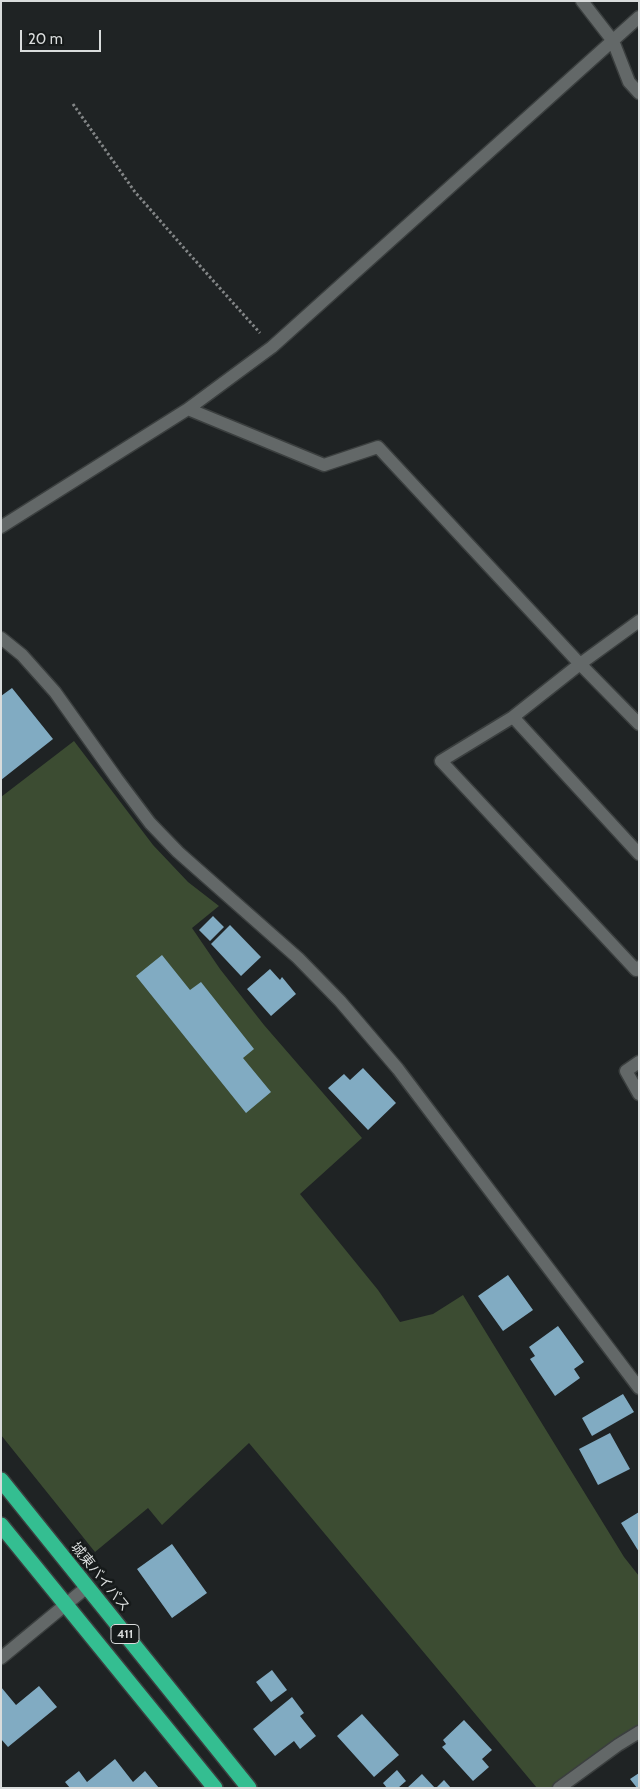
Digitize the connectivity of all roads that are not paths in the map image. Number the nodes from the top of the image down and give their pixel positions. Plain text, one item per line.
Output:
1 (582, 1) edge
2 (639, 17) edge
3 (613, 41) junction
4 (639, 93) edge
5 (188, 409) junction
6 (1, 527) edge
7 (639, 621) edge
8 (1, 638) edge
9 (580, 664) junction
10 (513, 717) junction
11 (639, 724) edge
12 (639, 854) edge
13 (639, 968) edge
14 (639, 1062) edge
15 (639, 1094) edge
16 (639, 1388) edge
17 (1, 1480) edge
18 (1, 1525) edge
19 (87, 1587) junction
20 (66, 1604) junction
21 (1, 1658) edge
22 (639, 1732) edge
23 (215, 1788) edge
24 (249, 1788) edge
25 (559, 1788) edge

1 - 3 street
2 - 3 street
3 - 4 street
3 - 5 street
5 - 6 street
5 - 9 street
7 - 9 street
8 - 16 street
9 - 10 street
9 - 11 street
10 - 12 street
10 - 13 street
14 - 15 street
17 - 19 highway, 城東バイパス / 411
18 - 20 highway, 411
19 - 20 street
19 - 24 highway, 城東バイパス / 411
20 - 21 street
20 - 23 highway, 411
22 - 25 street

